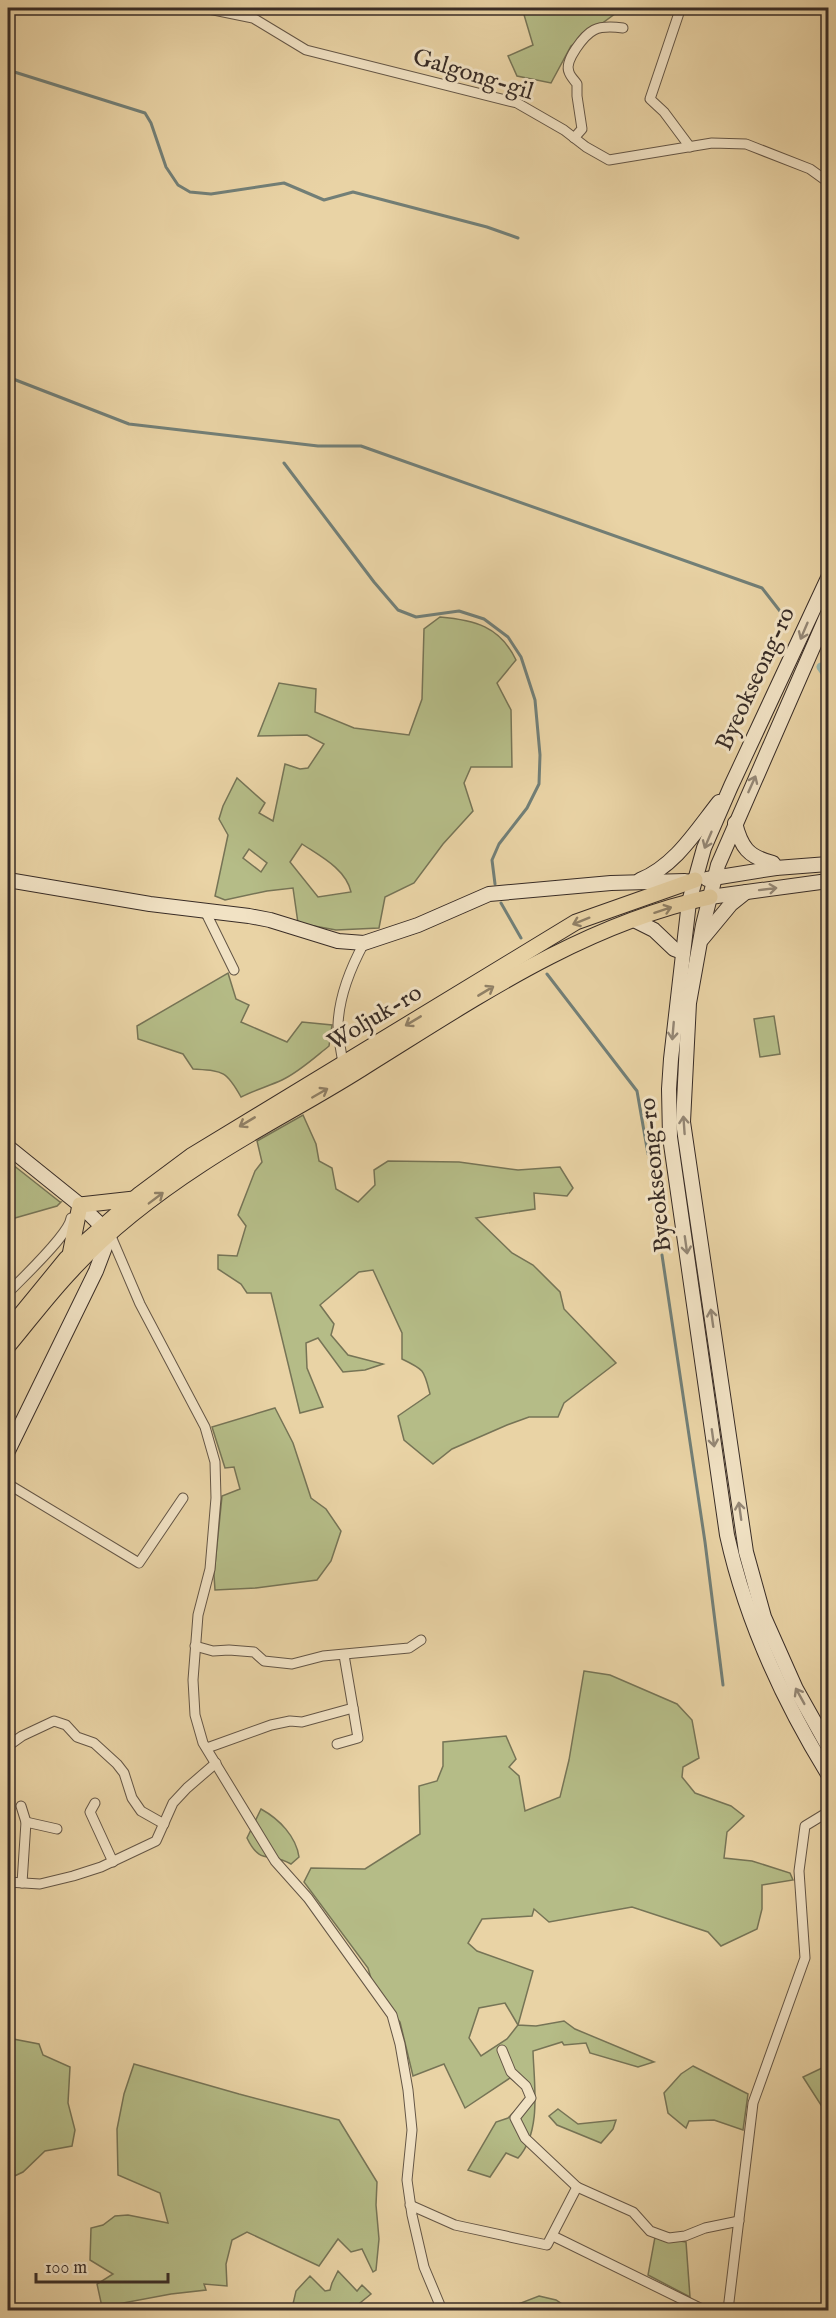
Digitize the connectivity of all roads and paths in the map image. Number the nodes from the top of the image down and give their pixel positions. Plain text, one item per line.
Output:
1 (204, 8) edge
2 (679, 13) dead end
3 (623, 28) dead end
4 (574, 138) junction
5 (690, 147) junction
6 (828, 182) edge
7 (828, 578) edge
8 (828, 613) edge
9 (731, 786) junction
10 (735, 823) junction
11 (828, 864) edge
12 (776, 868) junction
13 (714, 878) junction
14 (8, 880) edge
15 (695, 880) junction
16 (828, 881) edge
17 (637, 882) junction
18 (746, 892) junction
19 (710, 897) junction
20 (689, 902) junction
21 (205, 911) junction
22 (634, 920) junction
23 (364, 943) junction
24 (699, 944) junction
25 (682, 952) junction
26 (234, 970) dead end
27 (343, 1063) junction
28 (8, 1147) edge
29 (134, 1199) junction
30 (76, 1202) junction
31 (106, 1231) junction
32 (70, 1255) junction
33 (8, 1293) edge
34 (8, 1330) edge
35 (8, 1346) edge
36 (8, 1451) edge
37 (8, 1484) edge
38 (183, 1498) dead end
39 (421, 1640) dead end
40 (195, 1646) junction
41 (344, 1655) junction
42 (353, 1708) junction
43 (337, 1744) dead end
44 (8, 1746) edge
45 (828, 1746) edge
46 (207, 1748) junction
47 (216, 1763) junction
48 (828, 1774) edge
49 (95, 1803) dead end
50 (21, 1806) dead end
51 (828, 1812) edge
52 (26, 1822) junction
53 (164, 1824) junction
54 (57, 1829) dead end
55 (113, 1862) junction
56 (8, 1882) edge
57 (22, 1883) junction
58 (502, 2050) dead end
59 (577, 2187) junction
60 (410, 2205) junction
61 (739, 2221) junction
62 (552, 2236) junction
63 (442, 2310) edge
64 (704, 2310) edge
65 (728, 2310) edge

1 - 4 street, Galgong-gil
2 - 5 street
3 - 4 street
4 - 5 street, Galgong-gil
5 - 6 street, Galgong-gil
7 -> 9 main road, Byeokseong-ro
10 -> 8 main road, Byeokseong-ro
9 -> 15 main road, Byeokseong-ro
9 - 17 main road
10 - 12 main road
10 - 13 main road, Byeokseong-ro
11 - 12 main road, Woljuk-ro
12 - 13 main road, Woljuk-ro
13 - 15 main road, Woljuk-ro
13 - 19 main road, Byeokseong-ro
14 - 21 main road
15 - 17 main road
15 - 20 main road, Byeokseong-ro
15 -> 27 main road, Woljuk-ro
18 -> 16 main road, Woljuk-ro
17 - 23 main road
18 - 19 main road, Woljuk-ro
18 - 24 main road
19 - 20 main road, Woljuk-ro
19 - 24 main road, Byeokseong-ro
22 -> 20 main road, Woljuk-ro
20 - 25 main road, Byeokseong-ro
21 - 23 main road
21 - 26 street
22 - 25 main road
31 -> 22 main road, Woljuk-ro
23 - 27 street
45 -> 24 main road, Byeokseong-ro
25 -> 48 main road, Byeokseong-ro
27 -> 29 main road, Woljuk-ro
28 - 30 main road
29 - 30 main road
29 - 31 main road, Woljuk-ro
30 - 31 main road
30 - 32 main road
30 - 33 street
31 - 32 main road, Woljuk-ro
31 - 35 main road, Woljuk-ro
31 - 36 main road
31 - 40 street
32 - 34 main road, Woljuk-ro
37 - 38 street
39 - 41 street
40 - 41 street
40 - 46 street
41 - 42 street
42 - 43 street
42 - 46 street
44 - 53 street
46 - 47 street
47 - 53 street
47 - 60 street
49 - 55 street
50 - 52 street
51 - 61 street
52 - 54 street
52 - 57 street
53 - 55 street
55 - 57 street
56 - 57 street
58 - 59 street
59 - 61 street
59 - 62 street
60 - 62 street
60 - 63 street
61 - 65 street
62 - 64 street

